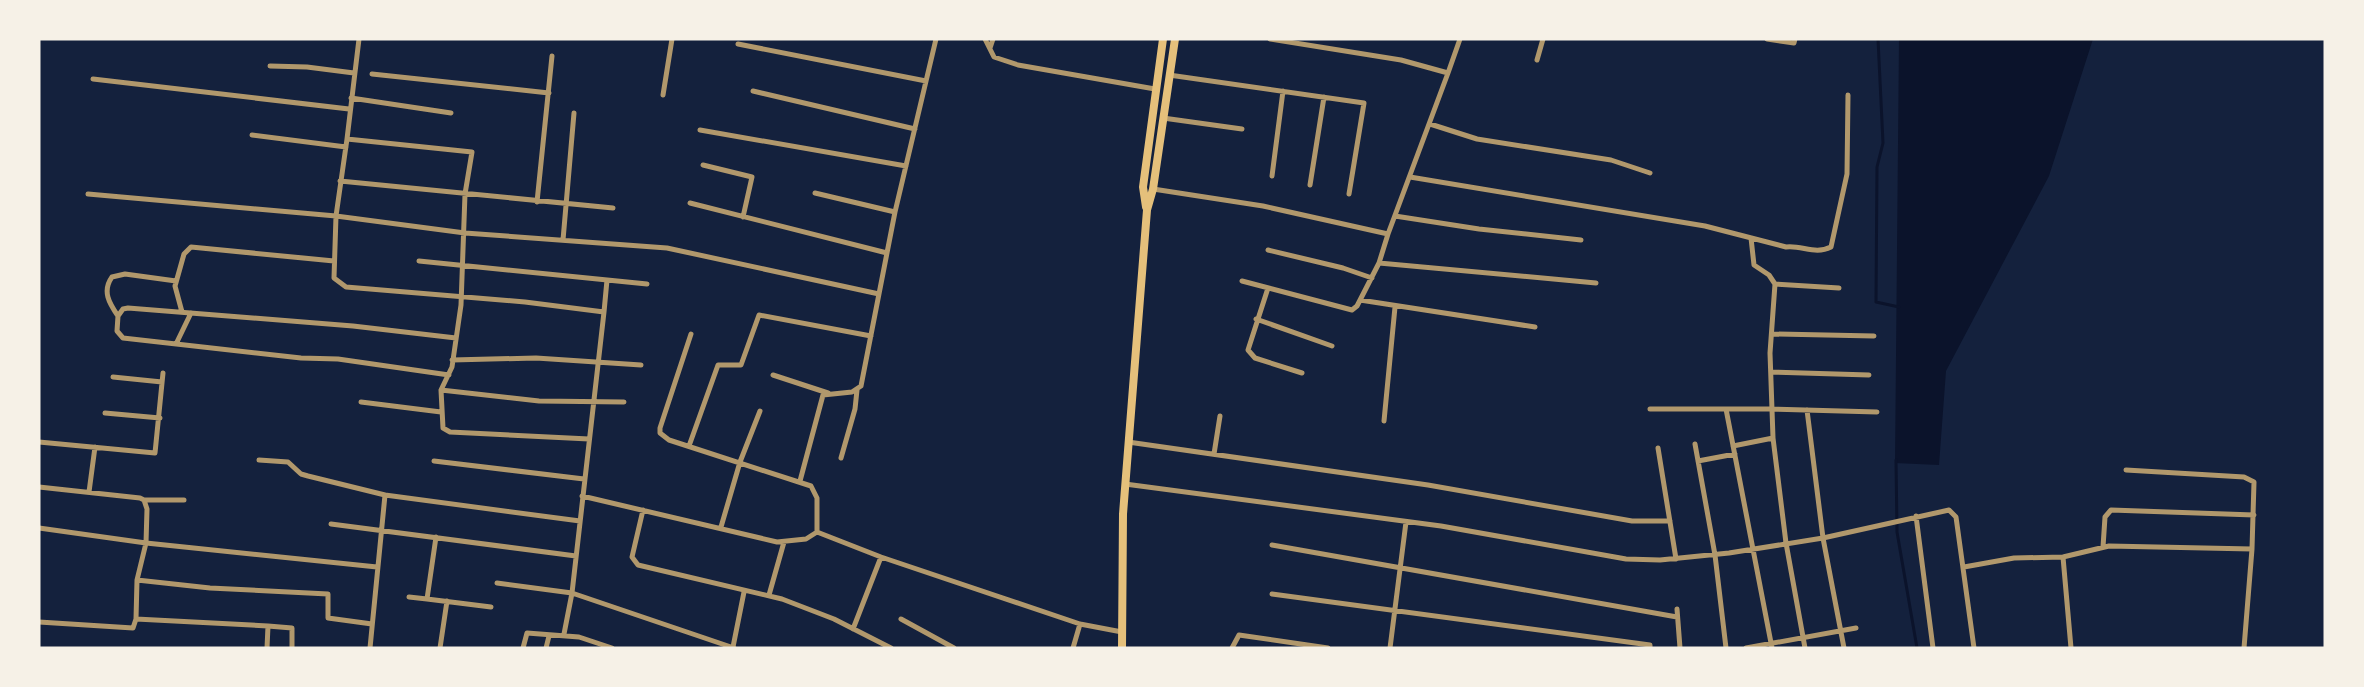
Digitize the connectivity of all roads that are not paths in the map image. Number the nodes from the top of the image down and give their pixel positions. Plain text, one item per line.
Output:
1 (359, 39) edge
2 (672, 39) edge
3 (936, 39) edge
4 (985, 39) edge
5 (993, 39) edge
6 (1163, 39) edge
7 (1175, 39) edge
8 (1270, 39) edge
9 (1460, 39) edge
10 (1543, 39) edge
11 (1767, 39) edge
12 (1795, 39) edge
13 (738, 44) dead end
14 (990, 48) junction
15 (552, 56) dead end
16 (1538, 60) dead end
17 (270, 66) dead end
18 (354, 73) junction
19 (1448, 73) junction
20 (372, 74) dead end
21 (1169, 75) junction
22 (93, 79) dead end
23 (926, 81) junction
24 (1155, 89) junction
25 (753, 91) dead end
26 (1282, 91) junction
27 (549, 93) junction
28 (663, 95) dead end
29 (1848, 95) dead end
30 (1324, 97) junction
31 (351, 98) junction
32 (350, 109) junction
33 (451, 113) dead end
34 (574, 113) dead end
35 (1163, 118) junction
36 (1430, 124) junction
37 (915, 129) junction
38 (1242, 129) dead end
39 (700, 130) dead end
40 (252, 135) dead end
41 (347, 139) junction
42 (346, 147) junction
43 (703, 165) dead end
44 (906, 166) junction
45 (1650, 173) dead end
46 (1272, 176) dead end
47 (1410, 177) junction
48 (340, 181) junction
49 (1310, 185) dead end
50 (1153, 189) junction
51 (815, 192) dead end
52 (88, 194) dead end
53 (465, 194) junction
54 (1349, 194) dead end
55 (537, 202) junction
56 (565, 203) junction
57 (690, 203) dead end
58 (613, 208) dead end
59 (1147, 210) junction
60 (895, 212) junction
61 (336, 216) junction
62 (1395, 216) junction
63 (743, 217) junction
64 (465, 233) junction
65 (1389, 234) junction
66 (1751, 238) junction
67 (563, 240) junction
68 (1581, 240) dead end
69 (1268, 250) dead end
70 (887, 253) junction
71 (334, 261) junction
72 (419, 261) dead end
73 (1379, 263) junction
74 (462, 266) junction
75 (1372, 278) junction
76 (607, 280) junction
77 (176, 281) junction
78 (1242, 281) dead end
79 (1596, 283) dead end
80 (648, 284) dead end
81 (1775, 284) junction
82 (1268, 288) junction
83 (1839, 288) dead end
84 (879, 294) junction
85 (460, 296) junction
86 (1360, 300) junction
87 (1395, 307) junction
88 (182, 312) junction
89 (604, 312) junction
90 (191, 313) junction
91 (118, 315) junction
92 (1256, 319) junction
93 (1535, 327) dead end
94 (691, 334) dead end
95 (1772, 334) junction
96 (871, 336) junction
97 (1874, 336) dead end
98 (456, 338) junction
99 (176, 344) junction
100 (1332, 346) dead end
101 (453, 360) junction
102 (598, 362) junction
103 (641, 364) dead end
104 (1770, 372) junction
105 (163, 373) dead end
106 (1302, 373) dead end
107 (449, 375) junction
108 (774, 375) dead end
109 (1869, 375) dead end
110 (112, 377) dead end
111 (162, 382) junction
112 (441, 390) junction
113 (857, 390) junction
114 (828, 393) junction
115 (594, 401) junction
116 (361, 402) dead end
117 (624, 402) dead end
118 (1650, 409) dead end
119 (1726, 409) junction
120 (1772, 409) junction
121 (1807, 410) junction
122 (760, 411) dead end
123 (441, 412) junction
124 (1877, 412) dead end
125 (105, 413) dead end
126 (1220, 416) dead end
127 (160, 418) junction
128 (1384, 421) dead end
129 (1773, 438) junction
130 (589, 439) junction
131 (39, 442) edge
132 (1128, 442) junction
133 (1695, 444) dead end
134 (689, 446) junction
135 (1733, 446) junction
136 (95, 447) junction
137 (1659, 448) dead end
138 (1214, 454) junction
139 (1735, 454) junction
140 (841, 458) dead end
141 (259, 460) dead end
142 (434, 461) dead end
143 (1698, 461) junction
144 (740, 462) junction
145 (2126, 470) dead end
146 (584, 479) junction
147 (800, 481) junction
148 (1125, 484) junction
149 (39, 487) edge
150 (89, 492) junction
151 (385, 495) junction
152 (582, 496) junction
153 (144, 500) junction
154 (184, 500) dead end
155 (643, 510) junction
156 (2254, 514) junction
157 (1916, 516) junction
158 (1670, 520) junction
159 (580, 521) junction
160 (1406, 522) junction
161 (331, 524) dead end
162 (721, 527) junction
163 (39, 528) edge
164 (381, 529) junction
165 (817, 532) junction
166 (436, 537) junction
167 (1823, 538) junction
168 (784, 542) junction
169 (146, 543) junction
170 (1786, 543) junction
171 (1272, 545) dead end
172 (2103, 547) junction
173 (1753, 549) junction
174 (2252, 549) junction
175 (1715, 555) junction
176 (576, 556) junction
177 (881, 557) junction
178 (2063, 557) junction
179 (1676, 559) junction
180 (377, 567) junction
181 (1400, 567) junction
182 (1964, 567) junction
183 (137, 580) junction
184 (497, 584) dead end
185 (744, 591) junction
186 (572, 593) junction
187 (1272, 594) dead end
188 (769, 595) junction
189 (409, 597) dead end
190 (427, 599) junction
191 (447, 601) junction
192 (491, 607) dead end
193 (1677, 609) dead end
194 (1395, 610) junction
195 (1677, 617) junction
196 (136, 619) junction
197 (901, 619) dead end
198 (39, 622) edge
199 (372, 624) junction
200 (1080, 624) junction
201 (267, 626) junction
202 (1856, 628) dead end
203 (853, 629) junction
204 (1840, 631) junction
205 (1122, 632) junction
206 (564, 634) junction
207 (549, 636) junction
208 (1803, 638) junction
209 (1772, 646) edge
210 (267, 648) edge
211 (291, 648) edge
212 (370, 648) edge
213 (440, 648) edge
214 (523, 648) edge
215 (546, 648) edge
216 (612, 648) edge
217 (734, 648) edge
218 (891, 648) edge
219 (954, 648) edge
220 (1073, 648) edge
221 (1122, 648) edge
222 (1232, 648) edge
223 (1328, 648) edge
224 (1390, 648) edge
225 (1650, 648) edge
226 (1680, 648) edge
227 (1726, 648) edge
228 (1746, 648) edge
229 (1805, 648) edge
230 (1844, 648) edge
231 (1933, 648) edge
232 (1974, 648) edge
233 (2071, 648) edge
234 (2244, 648) edge

1 - 18 street
2 - 28 street
3 - 23 street
4 - 14 street
5 - 14 street
6 - 24 main road
7 - 21 main road
8 - 19 street
9 - 19 street
10 - 16 street
11 - 12 street
13 - 23 street
14 - 24 street
15 - 27 street
17 - 18 street
18 - 31 street
19 - 36 street
20 - 27 street
21 - 26 street
21 - 35 main road
22 - 32 street
23 - 37 street
24 - 59 main road
25 - 37 street
26 - 30 street
26 - 46 street
27 - 55 street
29 - 66 street
30 - 49 street
30 - 54 street
31 - 32 street
31 - 33 street
32 - 41 street
34 - 56 street
35 - 38 street
35 - 50 main road
36 - 45 street
36 - 47 street
37 - 44 street
39 - 44 street
40 - 42 street
41 - 42 street
41 - 53 street
42 - 48 street
43 - 63 street
44 - 60 street
47 - 62 street
47 - 66 street
48 - 53 street
48 - 61 street
50 - 59 main road
50 - 65 street
51 - 60 street
52 - 61 street
53 - 55 street
53 - 64 street
55 - 56 street
56 - 58 street
56 - 67 street
57 - 63 street
59 - 132 main road
60 - 70 street
61 - 64 street
61 - 71 street
62 - 65 street
62 - 68 street
63 - 70 street
64 - 67 street
64 - 74 street
65 - 73 street
66 - 81 street
67 - 84 street
69 - 75 street
70 - 84 street
71 - 77 street
71 - 85 street
72 - 74 street
73 - 75 street
73 - 79 street
74 - 76 street
74 - 85 street
75 - 86 street
76 - 80 street
76 - 89 street
77 - 88 street
77 - 91 street
78 - 82 street
81 - 83 street
81 - 95 street
82 - 86 street
82 - 92 street
84 - 96 street
85 - 89 street
85 - 98 street
86 - 87 street
87 - 93 street
87 - 128 street
88 - 90 street
88 - 91 street
89 - 102 street
90 - 98 street
90 - 99 street
91 - 99 street
92 - 100 street
92 - 106 street
94 - 134 street
95 - 97 street
95 - 104 street
96 - 113 street
96 - 134 street
98 - 101 street
99 - 107 street
101 - 102 street
101 - 107 street
102 - 103 street
102 - 115 street
104 - 109 street
104 - 120 street
105 - 111 street
107 - 112 street
108 - 114 street
110 - 111 street
111 - 127 street
112 - 115 street
112 - 123 street
113 - 114 street
113 - 140 street
114 - 147 street
115 - 117 street
115 - 130 street
116 - 123 street
118 - 119 street
119 - 120 street
119 - 135 street
120 - 121 street
120 - 129 street
121 - 124 street
121 - 167 street
122 - 144 street
123 - 130 street
125 - 127 street
126 - 138 street
127 - 136 street
129 - 135 street
129 - 170 street
130 - 146 street
131 - 136 street
132 - 138 street
132 - 148 main road
133 - 143 street
134 - 144 street
135 - 139 street
136 - 150 street
137 - 158 street
138 - 158 street
139 - 143 street
139 - 173 street
141 - 151 street
142 - 146 street
143 - 175 street
144 - 147 street
144 - 162 street
145 - 156 street
146 - 152 street
147 - 165 street
148 - 160 street
148 - 205 main road
149 - 150 street
150 - 153 street
151 - 159 street
151 - 164 street
152 - 155 street
152 - 159 street
153 - 154 street
153 - 169 street
155 - 162 street
155 - 185 street
156 - 172 street
156 - 174 street
157 - 167 street
157 - 182 street
157 - 231 street
158 - 179 street
159 - 176 street
160 - 179 street
160 - 181 street
161 - 164 street
162 - 168 street
163 - 169 street
164 - 166 street
164 - 180 street
165 - 168 street
165 - 177 street
166 - 176 street
166 - 190 street
167 - 170 street
167 - 204 street
168 - 188 street
169 - 180 street
169 - 183 street
170 - 173 street
170 - 208 street
171 - 181 street
172 - 174 street
172 - 178 street
173 - 175 street
173 - 209 street
174 - 234 street
175 - 179 street
175 - 227 street
176 - 186 street
177 - 200 street
177 - 203 street
178 - 182 street
178 - 233 street
180 - 199 street
181 - 194 street
181 - 195 street
182 - 232 street
183 - 196 street
183 - 199 street
184 - 186 street
185 - 188 street
185 - 217 street
186 - 206 street
186 - 217 street
187 - 194 street
188 - 203 street
189 - 190 street
190 - 191 street
191 - 192 street
191 - 213 street
193 - 195 street
194 - 224 street
194 - 225 street
195 - 226 street
196 - 198 street
196 - 201 street
197 - 219 street
199 - 212 street
200 - 205 street
200 - 220 street
201 - 210 street
201 - 211 street
202 - 204 street
203 - 218 street
204 - 208 street
204 - 230 street
205 - 221 main road
206 - 207 street
206 - 216 street
207 - 214 street
207 - 215 street
208 - 209 street
208 - 229 street
209 - 228 street
222 - 223 street

